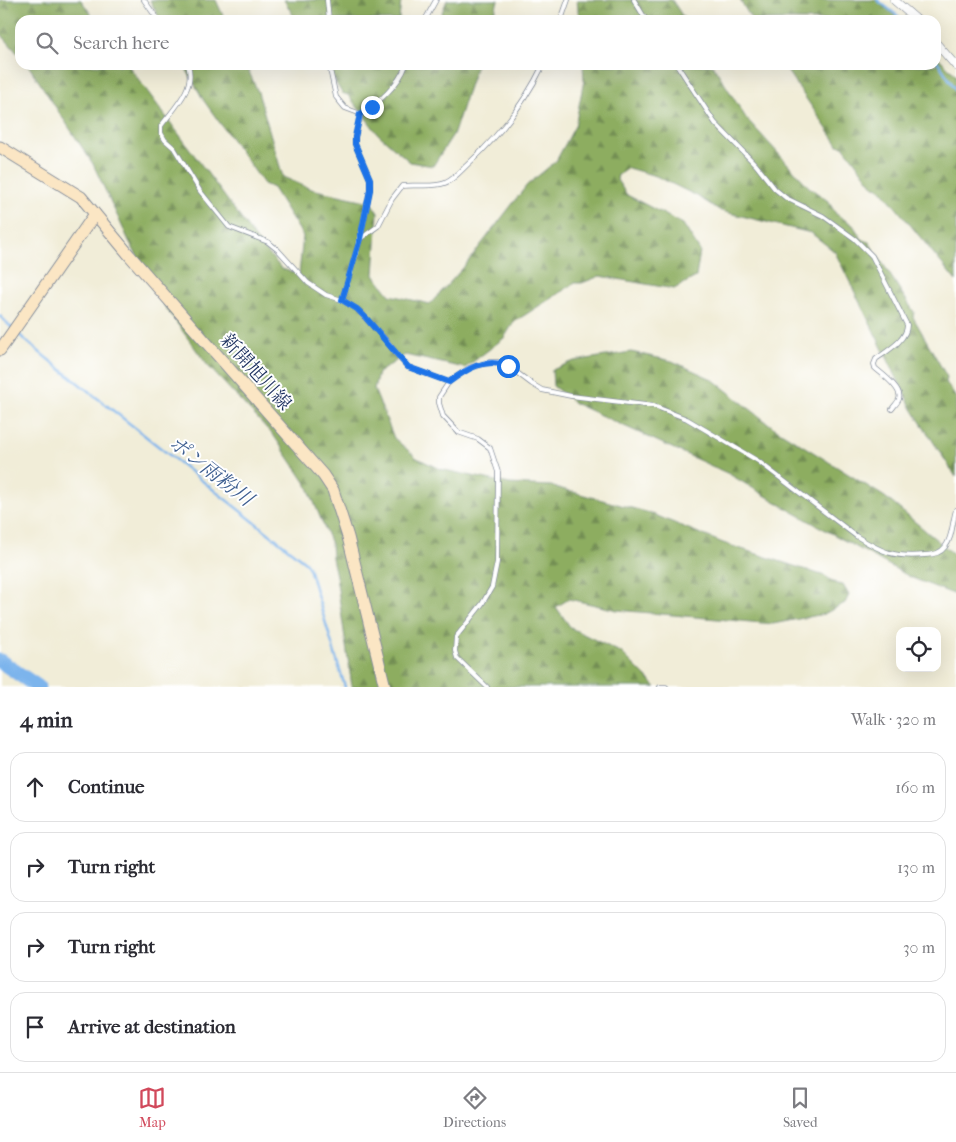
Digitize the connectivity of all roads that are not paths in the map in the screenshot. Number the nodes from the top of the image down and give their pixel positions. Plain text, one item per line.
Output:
1 (144, 0) edge
2 (327, 0) edge
3 (436, 0) edge
4 (568, 0) edge
5 (634, 0) edge
6 (894, 0) edge
7 (154, 15) edge
8 (328, 15) edge
9 (427, 15) edge
10 (563, 15) edge
11 (643, 15) edge
12 (911, 15) edge
13 (941, 50) edge
14 (956, 66) edge
15 (189, 70) edge
16 (330, 70) edge
17 (404, 70) edge
18 (540, 70) edge
19 (680, 70) edge
20 (360, 114) junction
21 (0, 147) edge
22 (95, 214) junction
23 (360, 239) junction
24 (342, 300) junction
25 (0, 350) edge
26 (449, 382) junction
27 (892, 409) dead end
28 (956, 510) edge
29 (385, 687) edge
30 (487, 687) edge
31 (660, 687) edge
32 (666, 687) edge

1 - 7 lane
2 - 8 lane
3 - 9 lane
4 - 10 lane
5 - 11 lane
6 - 12 street
13 - 14 street
15 - 24 lane
16 - 20 lane
17 - 20 lane
18 - 23 lane
19 - 27 lane
20 - 23 lane
21 - 22 main road, 新開旭川線
22 - 25 main road
22 - 29 main road, 新開旭川線
23 - 24 lane
24 - 26 lane
26 - 28 lane
26 - 30 lane
31 - 32 lane

